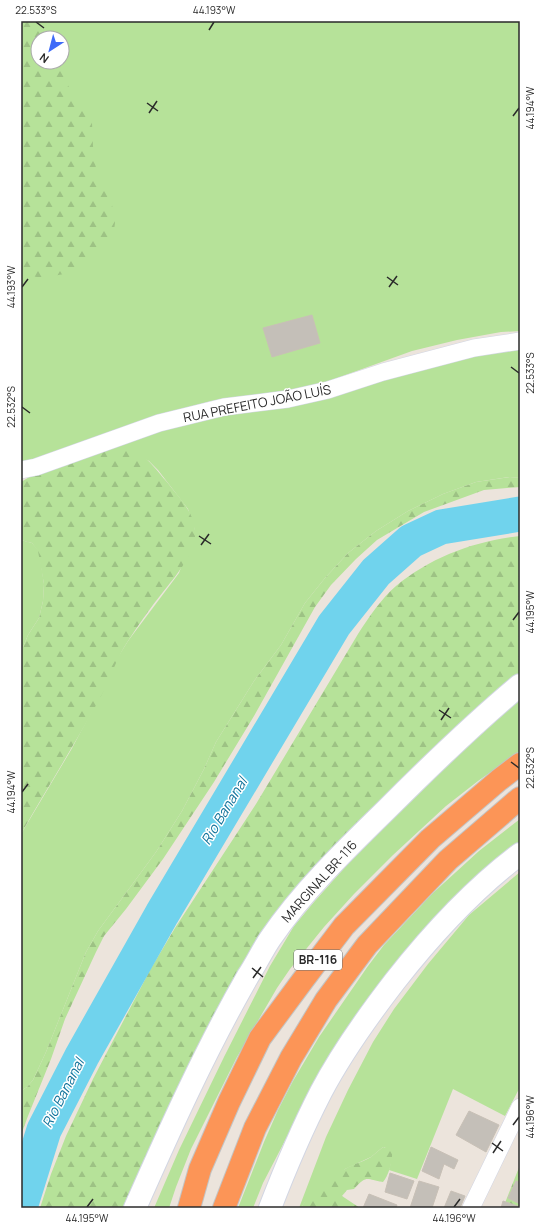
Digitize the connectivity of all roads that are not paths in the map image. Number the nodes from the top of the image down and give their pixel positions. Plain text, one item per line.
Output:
1 (520, 341) edge
2 (21, 470) edge
3 (520, 685) edge
4 (520, 764) edge
5 (520, 798) edge
6 (520, 854) edge
7 (520, 1107) edge
8 (135, 1208) edge
9 (189, 1208) edge
10 (224, 1208) edge
11 (270, 1208) edge
12 (471, 1208) edge

1 - 2 street, RUA PREFEITO JOÃO LUÍS
3 - 8 main road, MARGINAL BR-116
4 - 9 highway, BR-116
5 - 10 highway, BR-116
6 - 11 main road
7 - 12 street

